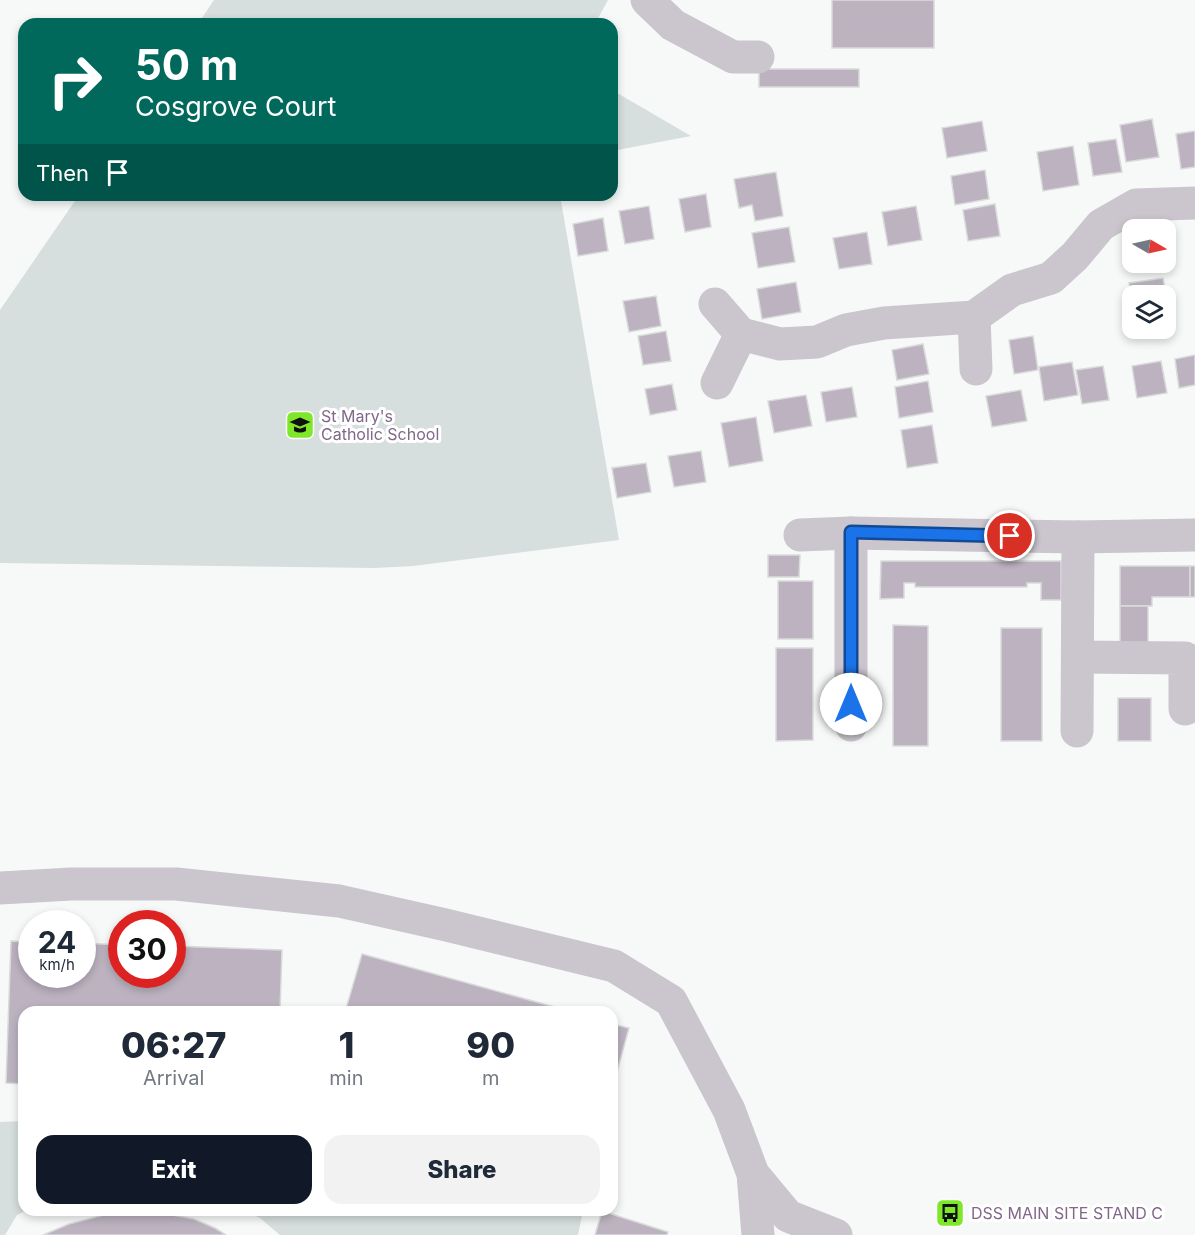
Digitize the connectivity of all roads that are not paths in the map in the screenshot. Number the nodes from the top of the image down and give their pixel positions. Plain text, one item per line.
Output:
1 (646, 0) edge
2 (758, 57) dead end
3 (1195, 203) edge
4 (715, 304) dead end
5 (974, 317) junction
6 (741, 333) junction
7 (976, 369) dead end
8 (717, 383) dead end
9 (851, 532) junction
10 (800, 535) dead end
11 (1195, 536) edge
12 (1078, 537) junction
13 (1077, 657) junction
14 (1185, 709) dead end
15 (851, 725) dead end
16 (1077, 731) dead end
17 (0, 888) edge
18 (753, 1174) junction
19 (758, 1235) edge
20 (836, 1235) edge

1 - 2 street
3 - 5 street
4 - 6 street
5 - 6 street
5 - 7 street
6 - 8 street
9 - 10 street
9 - 12 street
9 - 15 street
11 - 12 street
12 - 13 street
13 - 14 street
13 - 16 street
17 - 18 street
18 - 19 street
18 - 20 street

